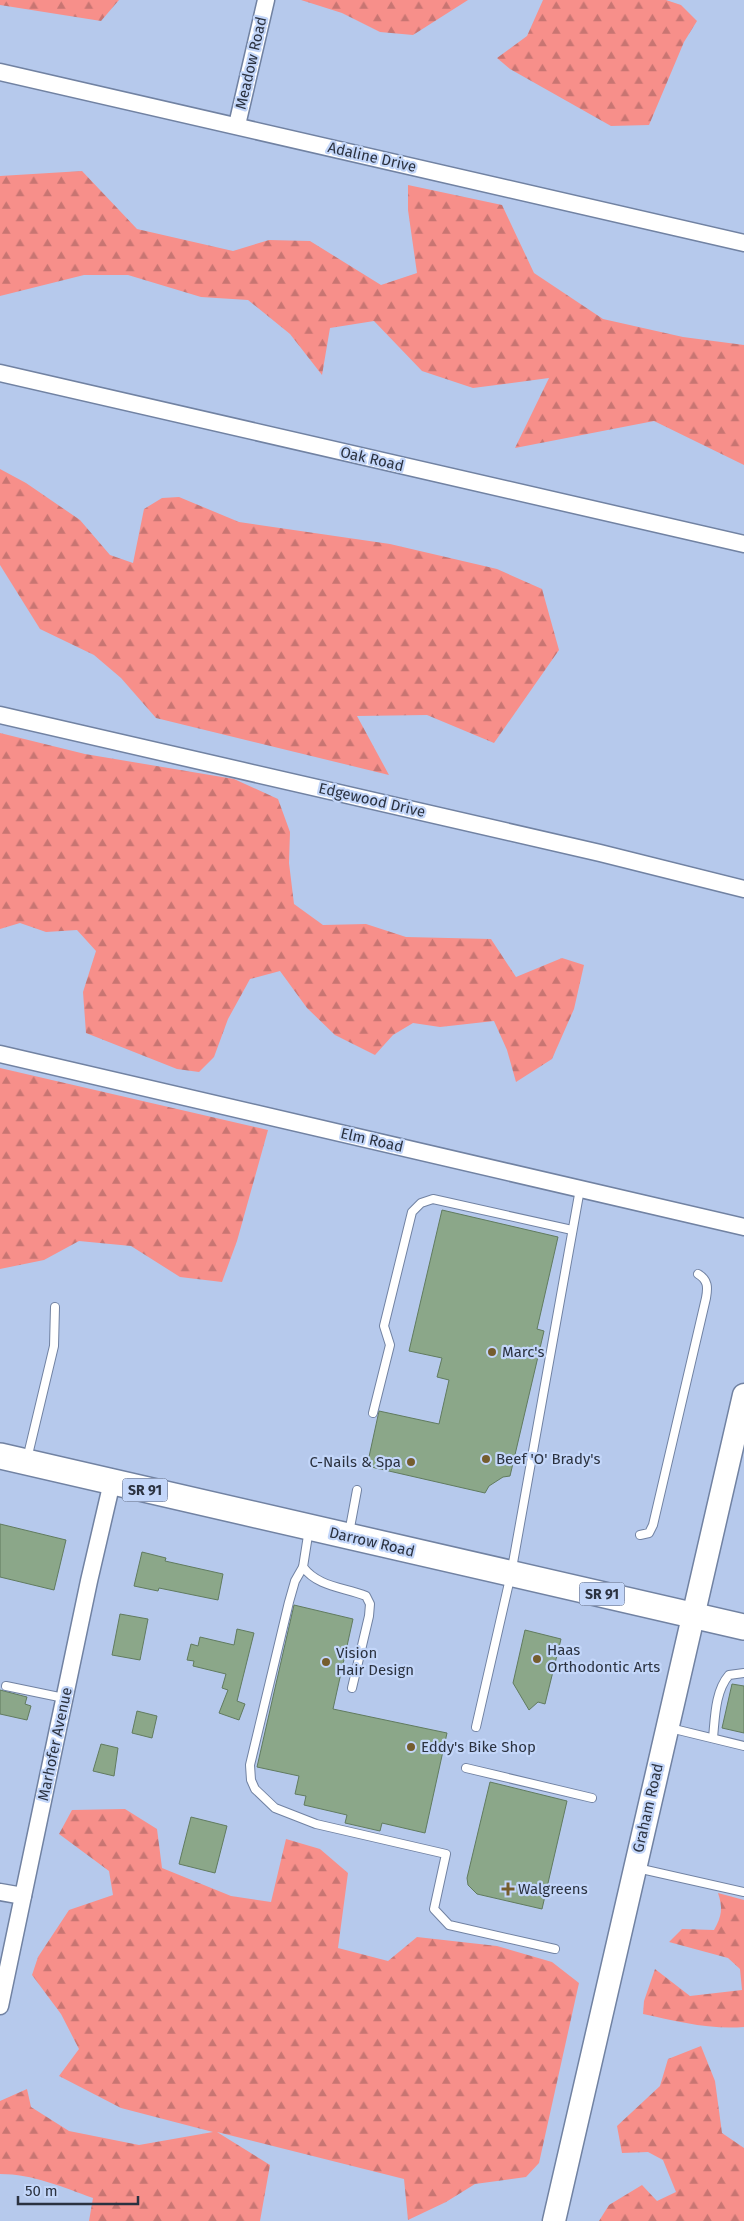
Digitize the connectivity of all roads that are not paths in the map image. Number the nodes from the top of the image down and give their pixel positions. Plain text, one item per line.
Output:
1 (266, 0) edge
2 (0, 72) edge
3 (237, 125) junction
4 (744, 243) edge
5 (0, 373) edge
6 (744, 544) edge
7 (0, 715) edge
8 (744, 889) edge
9 (0, 1054) edge
10 (580, 1188) junction
11 (744, 1227) edge
12 (572, 1230) junction
13 (698, 1274) dead end
14 (55, 1307) dead end
15 (744, 1395) edge
16 (373, 1413) dead end
17 (0, 1456) edge
18 (26, 1462) junction
19 (112, 1482) junction
20 (357, 1490) dead end
21 (310, 1528) junction
22 (640, 1535) dead end
23 (348, 1536) junction
24 (303, 1567) junction
25 (511, 1574) junction
26 (693, 1615) junction
27 (744, 1627) edge
28 (744, 1673) edge
29 (6, 1686) dead end
30 (352, 1688) dead end
31 (64, 1698) junction
32 (476, 1726) dead end
33 (666, 1728) junction
34 (713, 1738) junction
35 (744, 1746) edge
36 (466, 1768) dead end
37 (592, 1798) dead end
38 (635, 1867) junction
39 (0, 1892) edge
40 (744, 1892) edge
41 (23, 1896) junction
42 (554, 1949) dead end
43 (0, 2006) edge
44 (554, 2221) edge

1 - 3 street, Meadow Road
2 - 3 street, Adaline Drive
3 - 4 street, Adaline Drive
5 - 6 street, Oak Road
7 - 8 street, Edgewood Drive
9 - 10 street, Elm Road
10 - 11 street, Elm Road
10 - 12 lane
12 - 16 lane
12 - 25 lane
13 - 22 lane
14 - 18 lane
15 - 26 main road, Graham Road
17 - 18 main road, Darrow Road / SR 91
18 - 19 main road, Darrow Road / SR 91
19 - 21 main road, Darrow Road / SR 91
19 - 31 street, Marhofer Avenue
20 - 23 lane
21 - 23 main road, Darrow Road / SR 91
21 - 24 lane
23 - 25 main road, Darrow Road / SR 91
24 - 30 lane
24 - 42 lane
25 - 26 main road, Darrow Road / SR 91
25 - 32 lane
26 - 27 main road, Darrow Road / SR 91
26 - 33 main road, Graham Road
28 - 34 lane
29 - 31 lane
31 - 41 street, Marhofer Avenue
33 - 34 lane
33 - 38 main road, Graham Road
34 - 35 lane
36 - 37 lane
38 - 40 lane
38 - 44 main road, Graham Road
39 - 41 street
41 - 43 street, Marhofer Avenue

